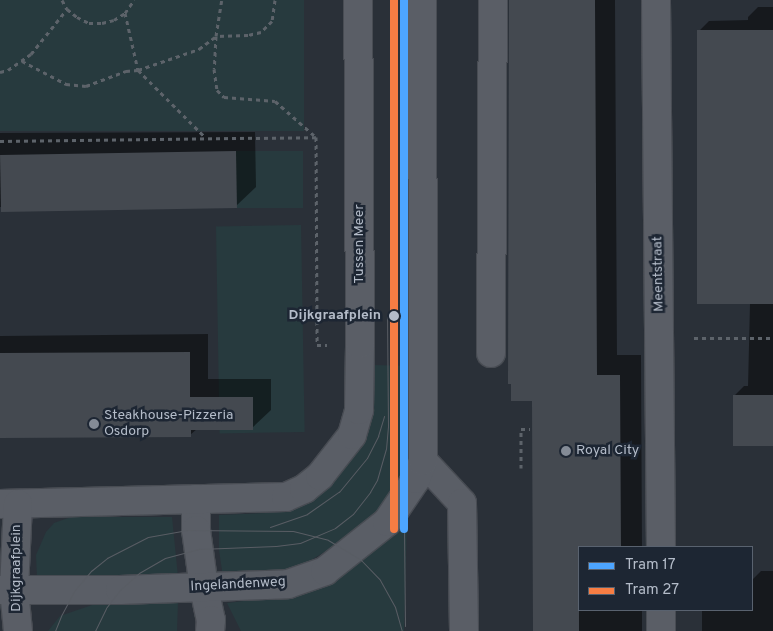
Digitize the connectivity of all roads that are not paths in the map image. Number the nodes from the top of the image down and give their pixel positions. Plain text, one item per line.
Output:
1 (358, 0) edge
2 (422, 0) edge
3 (493, 0) edge
4 (656, 0) edge
5 (491, 353) dead end
6 (423, 461) junction
7 (320, 476) joint
8 (196, 500) junction
9 (9, 504) edge
10 (661, 546) edge
11 (204, 588) junction
12 (7, 590) edge
13 (661, 611) edge
14 (18, 631) edge
15 (210, 631) edge
16 (464, 631) edge
17 (661, 631) edge

1 - 7 street, Tussen Meer
2 - 6 street
3 - 5 street
4 - 10 street, Meentstraat
6 - 11 street, Ingelandenweg
6 - 16 street
7 - 8 street, Dijkgraafplein
8 - 9 street, Dijkgraafplein
8 - 11 street
9 - 12 street, Dijkgraafplein
11 - 12 street, Ingelandenweg
11 - 15 street
12 - 14 street, Dijkgraafplein
13 - 17 street

